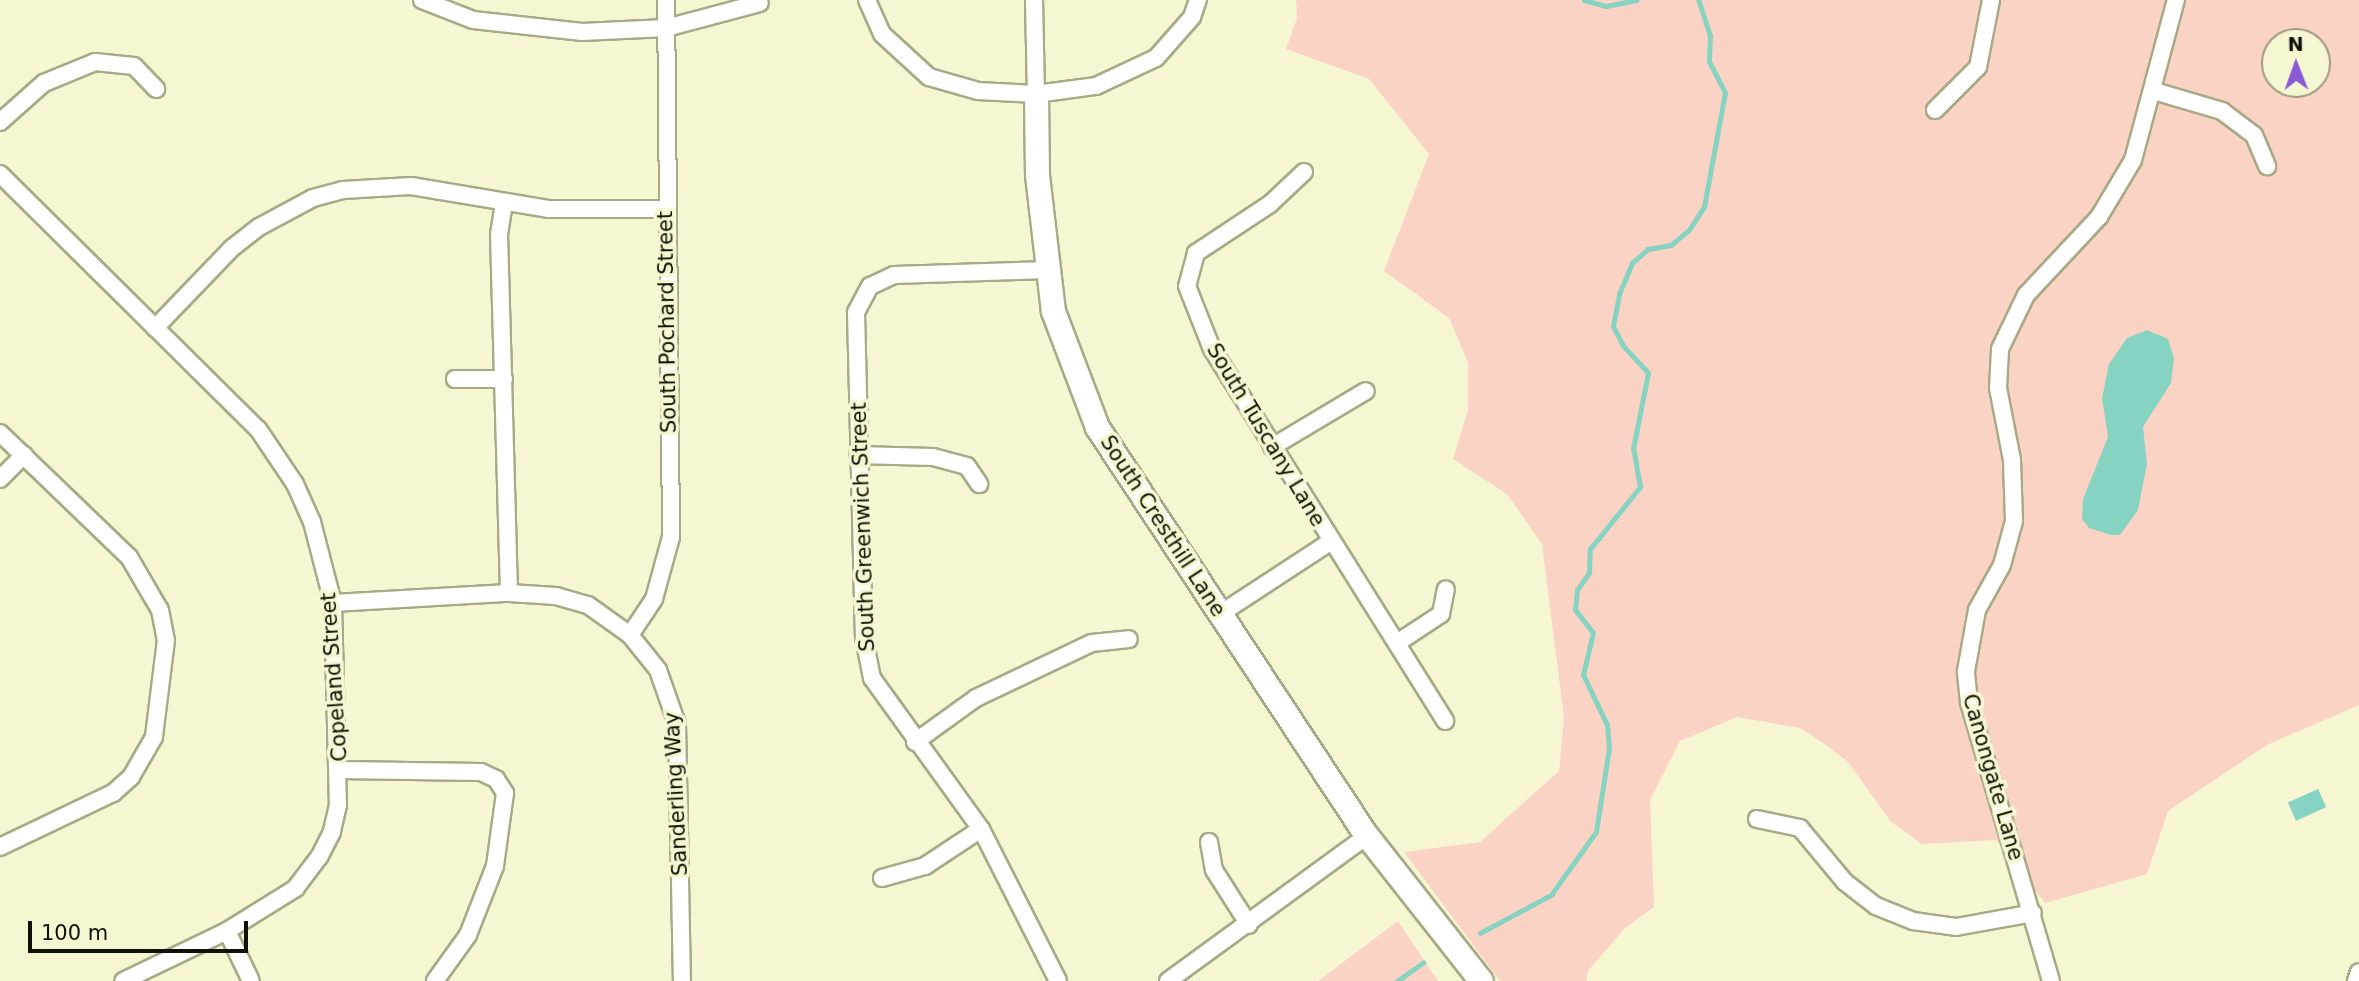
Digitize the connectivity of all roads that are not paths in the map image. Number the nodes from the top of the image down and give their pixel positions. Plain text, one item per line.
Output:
1 (422, 0) edge
2 (666, 0) edge
3 (867, 0) edge
4 (1034, 0) edge
5 (1198, 0) edge
6 (1991, 0) edge
7 (2176, 0) edge
8 (760, 3) dead end
9 (666, 29) junction
10 (156, 89) dead end
11 (2154, 91) junction
12 (1036, 94) junction
13 (1934, 110) dead end
14 (0, 122) edge
15 (2267, 166) dead end
16 (1304, 172) dead end
17 (0, 174) edge
18 (505, 203) junction
19 (665, 209) junction
20 (1047, 270) junction
21 (155, 328) junction
22 (455, 379) dead end
23 (504, 379) junction
24 (1366, 391) dead end
25 (0, 433) edge
26 (1272, 447) junction
27 (24, 455) junction
28 (858, 455) junction
29 (0, 479) edge
30 (979, 484) dead end
31 (1329, 542) junction
32 (1446, 589) dead end
33 (509, 593) junction
34 (333, 603) junction
35 (1220, 614) junction
36 (630, 635) junction
37 (1129, 639) dead end
38 (1397, 643) junction
39 (1445, 721) dead end
40 (915, 742) junction
41 (340, 770) junction
42 (1757, 819) dead end
43 (981, 829) junction
44 (1367, 836) junction
45 (1209, 842) dead end
46 (0, 848) edge
47 (882, 878) dead end
48 (2033, 913) junction
49 (1249, 925) junction
50 (226, 931) junction
51 (2359, 971) edge
52 (123, 981) edge
53 (251, 981) edge
54 (435, 981) edge
55 (682, 981) edge
56 (1058, 981) edge
57 (1168, 981) edge
58 (1481, 981) edge
59 (2051, 981) edge
60 (2356, 981) edge

1 - 9 street
2 - 9 street, South Pochard Street
3 - 12 street
4 - 12 street, South Cresthill Lane
5 - 12 street
6 - 13 street
7 - 11 street, Canongate Lane
8 - 9 street
9 - 19 street, South Pochard Street
10 - 14 street
11 - 15 street
11 - 48 street, Canongate Lane
12 - 20 street, South Cresthill Lane
16 - 26 street, South Tuscany Lane
17 - 21 street, Copeland Street
18 - 19 street
18 - 21 street
18 - 23 street
19 - 36 street, South Pochard Street
20 - 28 street, South Greenwich Street
20 - 35 street, South Cresthill Lane
21 - 34 street, Copeland Street
22 - 23 street
23 - 33 street
24 - 26 street
25 - 27 street
26 - 31 street, South Tuscany Lane
27 - 29 street
27 - 46 street
28 - 30 street
28 - 40 street, South Greenwich Street
31 - 35 street
31 - 38 street, South Tuscany Lane
32 - 38 street
33 - 34 street, Sanderling Way
33 - 36 street, Sanderling Way
34 - 41 street, Copeland Street
35 - 44 street, South Cresthill Lane
36 - 55 street, Sanderling Way
37 - 40 street
38 - 39 street, South Tuscany Lane
40 - 43 street, South Greenwich Street
41 - 50 street, Copeland Street
41 - 54 street
42 - 48 street
43 - 47 street
43 - 56 street, South Greenwich Street
44 - 49 street
44 - 58 street, South Cresthill Lane
45 - 49 street
48 - 59 street, Canongate Lane
49 - 57 street
50 - 52 street, Copeland Street
50 - 53 street
51 - 60 street

